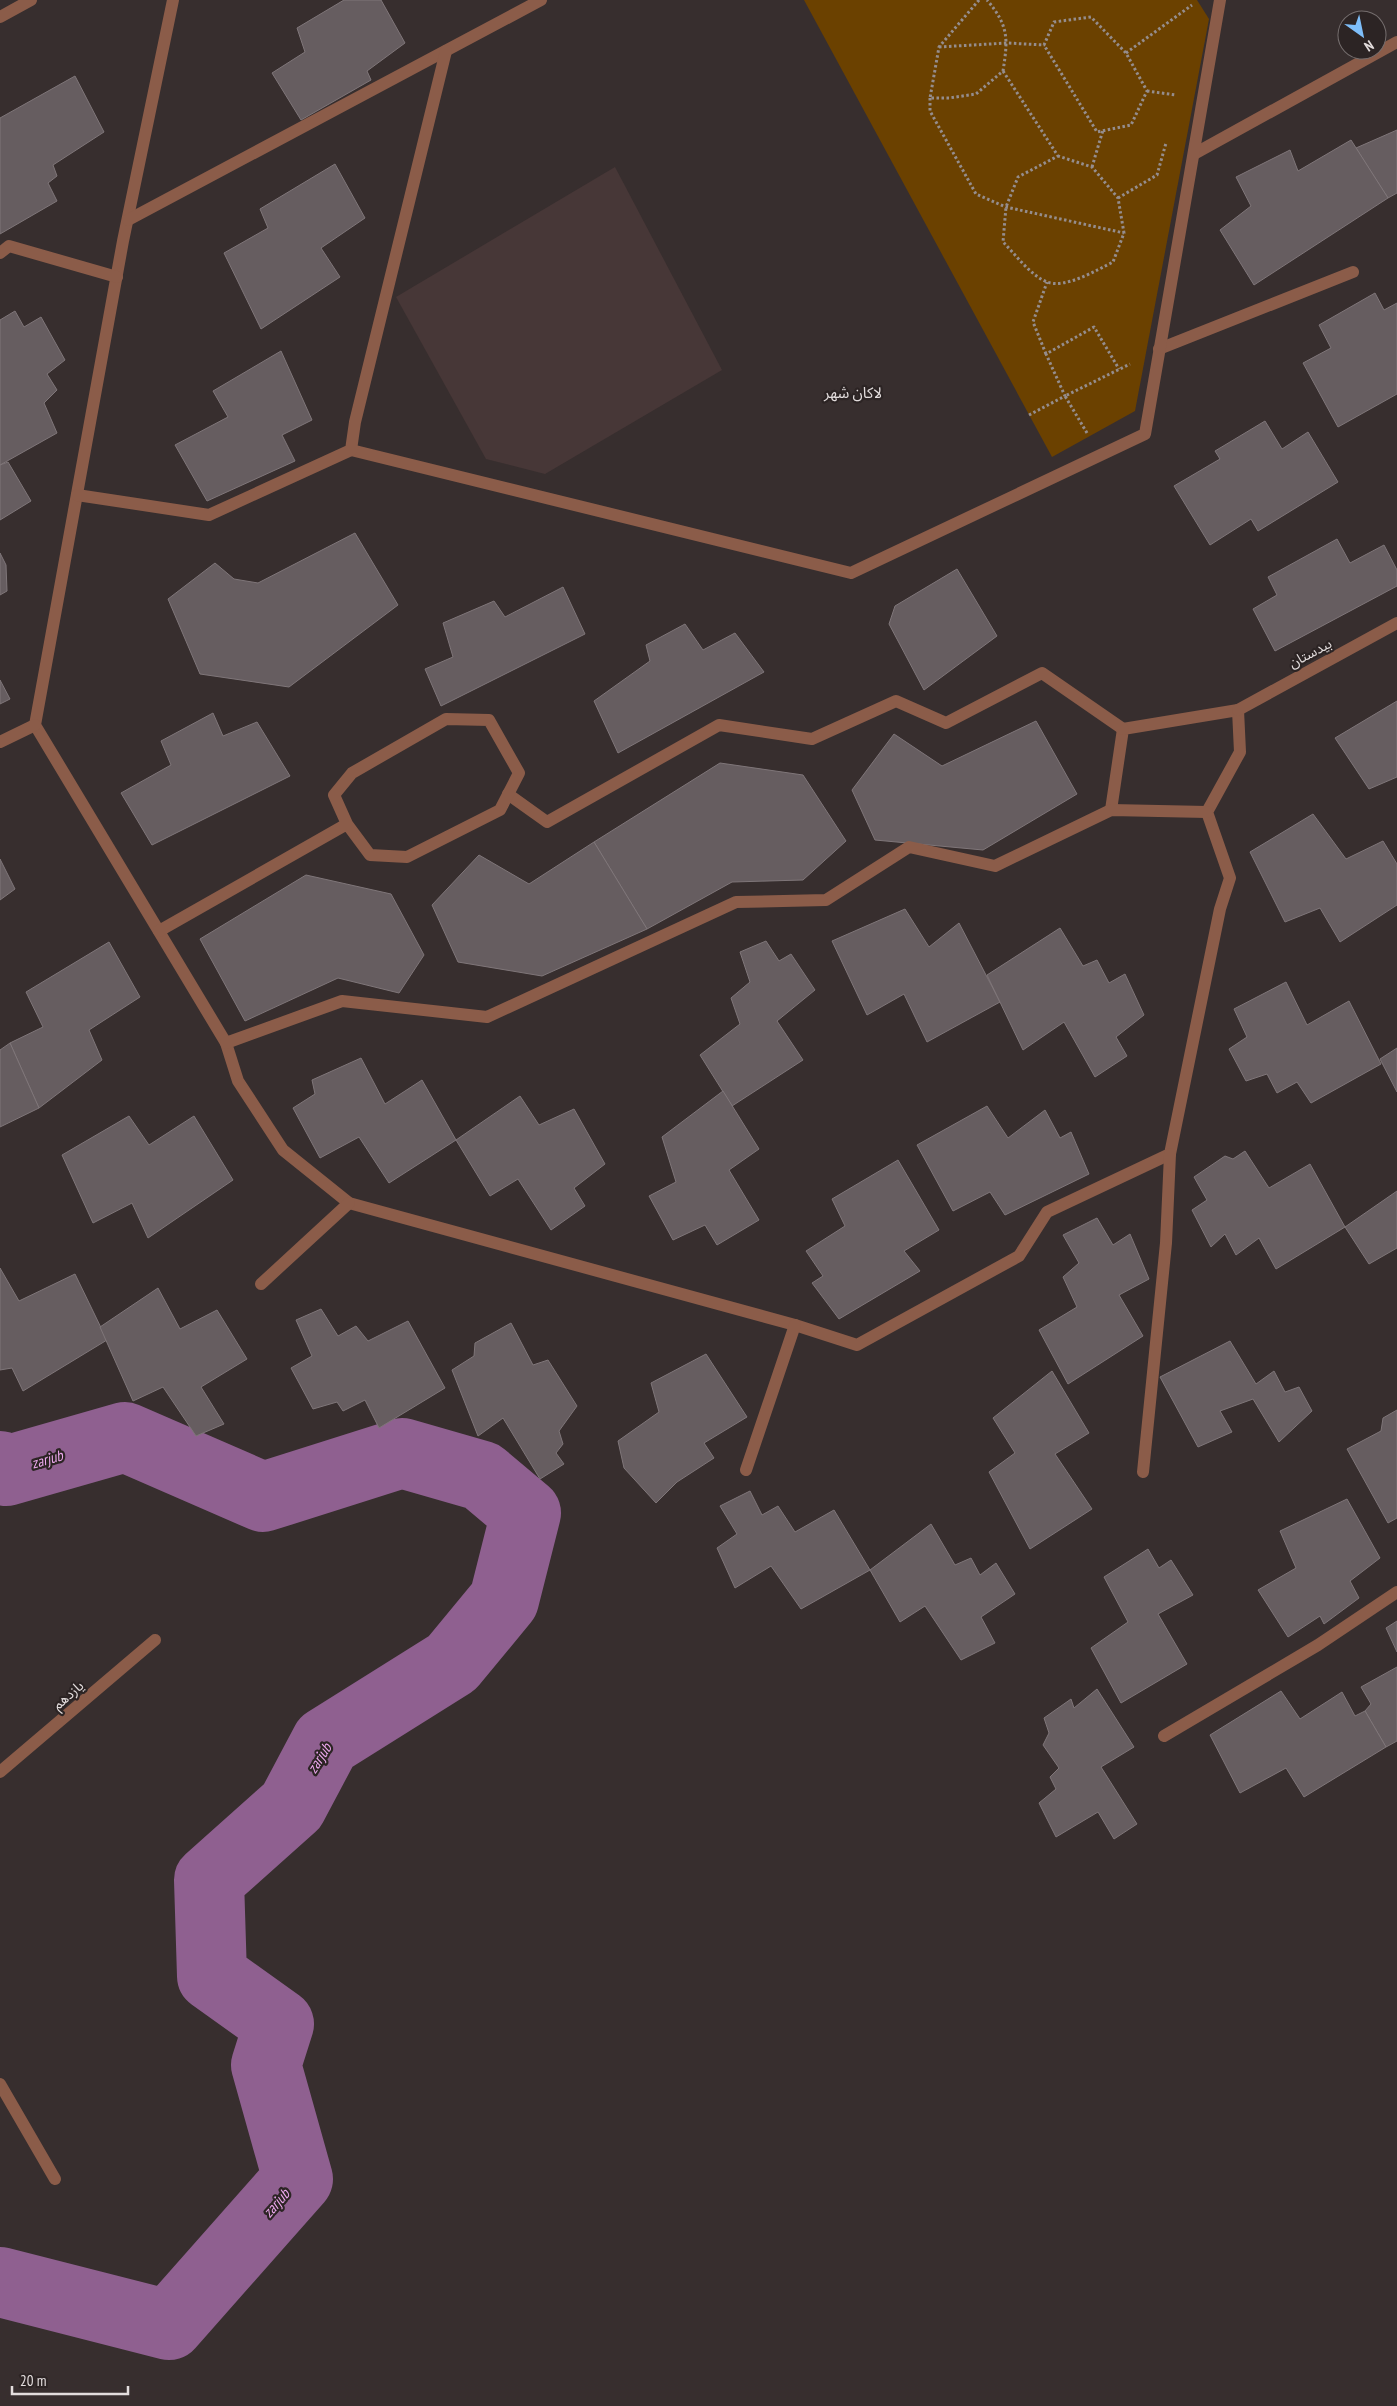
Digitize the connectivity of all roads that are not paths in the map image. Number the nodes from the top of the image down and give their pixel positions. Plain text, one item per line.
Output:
1 (31, 0) edge
2 (173, 0) edge
3 (541, 0) edge
4 (1220, 0) edge
5 (0, 18) edge
6 (1397, 42) edge
7 (446, 51) junction
8 (1194, 154) junction
9 (128, 220) junction
10 (0, 253) edge
11 (1353, 272) dead end
12 (117, 277) junction
13 (1159, 350) junction
14 (350, 450) junction
15 (77, 494) junction
16 (1397, 623) edge
17 (1238, 710) junction
18 (35, 725) junction
19 (1124, 729) junction
20 (0, 742) edge
21 (508, 794) junction
22 (1111, 810) junction
23 (1207, 812) junction
24 (347, 824) junction
25 (159, 931) junction
26 (226, 1043) junction
27 (1170, 1154) junction
28 (349, 1203) junction
29 (261, 1284) dead end
30 (796, 1325) junction
31 (746, 1470) dead end
32 (1143, 1472) dead end
33 (1397, 1592) edge
34 (155, 1640) dead end
35 (1164, 1736) dead end
36 (0, 1772) edge
37 (0, 2084) edge
38 (55, 2180) dead end

1 - 5 street
2 - 9 street
3 - 7 street
4 - 8 street
6 - 8 street
7 - 9 street
7 - 14 street
8 - 13 street
9 - 12 street
10 - 12 street
11 - 13 street
12 - 15 street
13 - 14 street
14 - 15 street
15 - 18 street
16 - 17 street, بیدستان
17 - 19 street, بیدستان
17 - 23 street
18 - 20 street
18 - 25 street
19 - 21 street
19 - 22 street
21 - 24 street
21 - 24 street
22 - 23 street
22 - 26 street
23 - 27 street
24 - 25 street
25 - 26 street
26 - 28 street
27 - 30 street
27 - 32 street
28 - 29 street
28 - 30 street
30 - 31 street
33 - 35 street
34 - 36 street, یازدهم
37 - 38 street

